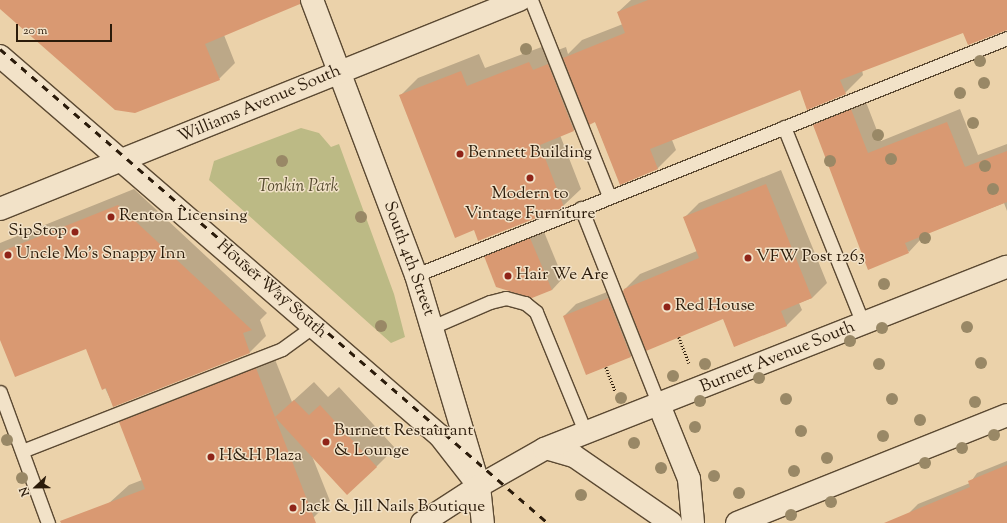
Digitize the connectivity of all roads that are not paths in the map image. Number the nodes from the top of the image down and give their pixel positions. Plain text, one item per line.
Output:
1 (312, 0) edge
2 (531, 0) edge
3 (506, 2) edge
4 (1007, 38) edge
5 (0, 56) edge
6 (338, 72) junction
7 (784, 127) junction
8 (123, 162) junction
9 (609, 196) junction
10 (580, 208) junction
11 (0, 209) edge
12 (1007, 267) edge
13 (416, 275) junction
14 (863, 324) junction
15 (312, 327) junction
16 (432, 327) junction
17 (0, 392) edge
18 (659, 405) junction
19 (1007, 415) edge
20 (586, 434) junction
21 (549, 449) junction
22 (22, 451) junction
23 (479, 486) junction
24 (48, 523) edge
25 (422, 523) edge
26 (483, 523) edge
27 (671, 523) edge
28 (693, 523) edge
29 (737, 523) edge

1 - 6 street, South 4th Street
2 - 9 lane
3 - 6 street, Williams Avenue South
4 - 7 lane
5 - 8 street, Houser Way South
6 - 8 street, Williams Avenue South
6 - 13 street, South 4th Street
7 - 9 lane
7 - 14 lane
8 - 11 street, Williams Avenue South
8 - 15 street, Houser Way South
9 - 10 lane
10 - 13 lane
10 - 18 lane
12 - 14 street, Burnett Avenue South
13 - 16 street, South 4th Street
14 - 18 street, Burnett Avenue South
15 - 22 lane
15 - 23 street, Houser Way South
16 - 20 lane
16 - 23 street, South 4th Street
17 - 22 lane
18 - 20 street, Burnett Avenue South
18 - 28 street
19 - 29 street
20 - 21 street, Burnett Avenue South
21 - 23 street, Burnett Avenue South
21 - 27 street
22 - 24 lane
23 - 25 street, Burnett Avenue South
23 - 26 street, South 4th Street

